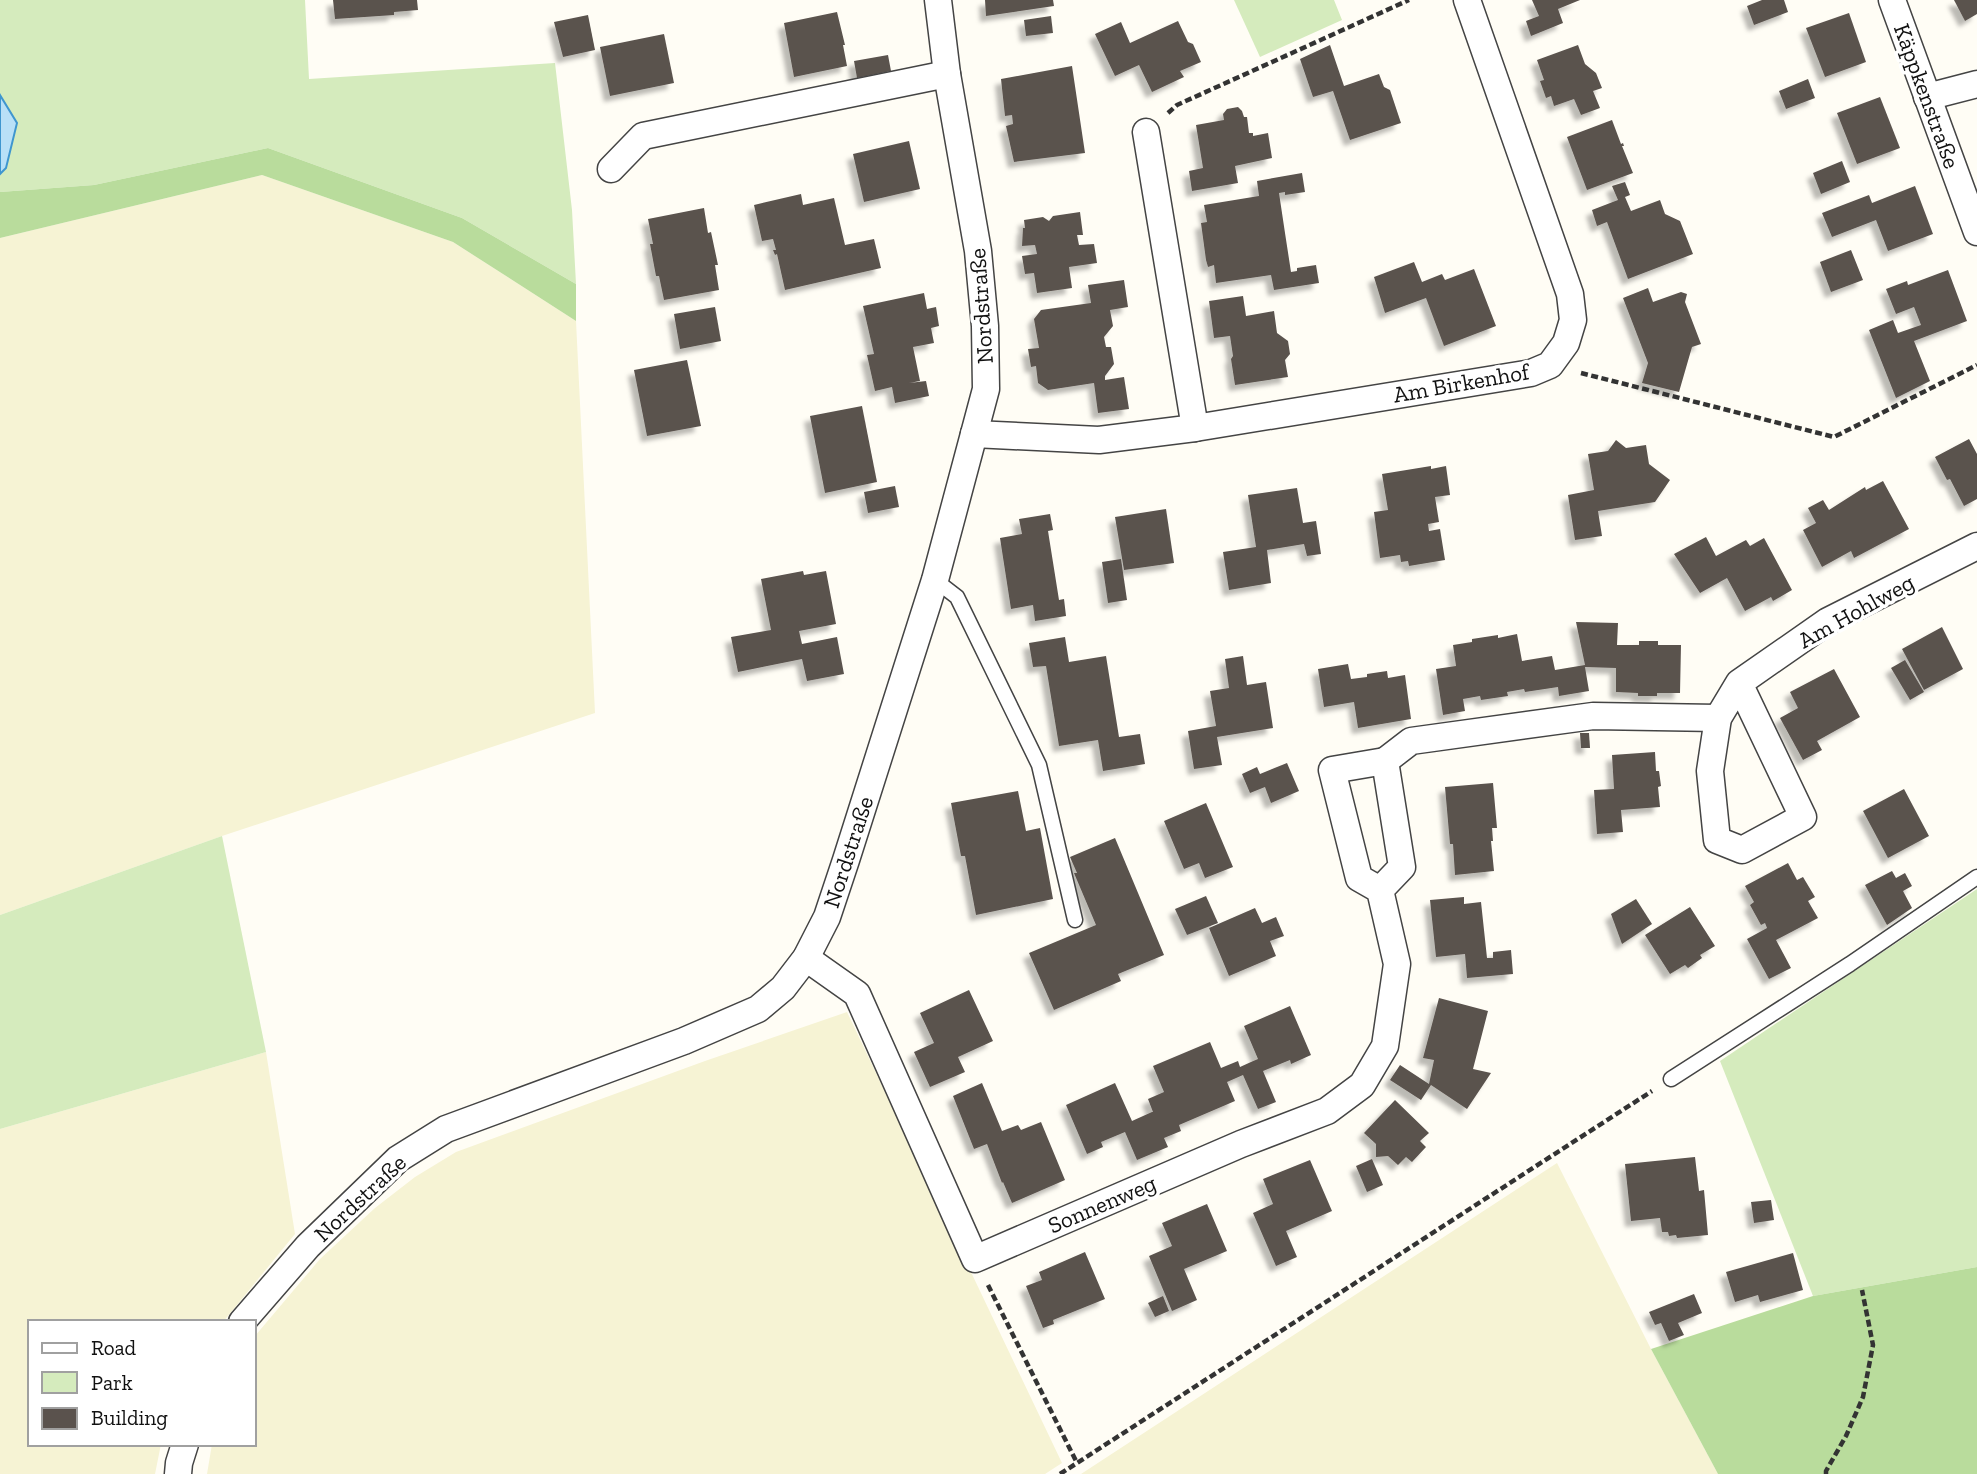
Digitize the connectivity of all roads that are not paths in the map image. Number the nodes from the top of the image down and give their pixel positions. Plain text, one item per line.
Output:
1 (938, 0) edge
2 (1467, 0) edge
3 (1892, 0) edge
4 (947, 74) junction
5 (1977, 84) edge
6 (1927, 97) junction
7 (1146, 132) road end
8 (611, 169) dead end
9 (1977, 232) edge
10 (1195, 428) junction
11 (974, 434) junction
12 (1977, 546) edge
13 (936, 580) junction
14 (1739, 683) junction
15 (1718, 718) junction
16 (1385, 761) junction
17 (1977, 877) edge
18 (1380, 890) junction
19 (1075, 920) dead end
20 (806, 958) junction
21 (1671, 1080) road end
22 (244, 1320) edge
23 (184, 1446) edge
24 (178, 1474) edge

1 - 4 street, Nordstraße
2 - 10 street, Am Birkenhof
3 - 6 street, Käppkenstraße
4 - 8 street
4 - 11 street, Nordstraße
5 - 6 street
6 - 9 street, Käppkenstraße
7 - 10 street
10 - 11 street, Am Birkenhof
11 - 13 street, Nordstraße
12 - 14 street, Am Hohlweg
13 - 19 lane
13 - 20 street, Nordstraße
14 - 15 street, Am Hohlweg
14 - 15 street, Am Hohlweg
15 - 16 street
16 - 18 street
16 - 18 street
17 - 21 lane
18 - 20 street, Sonnenweg
20 - 22 street, Nordstraße
23 - 24 street

